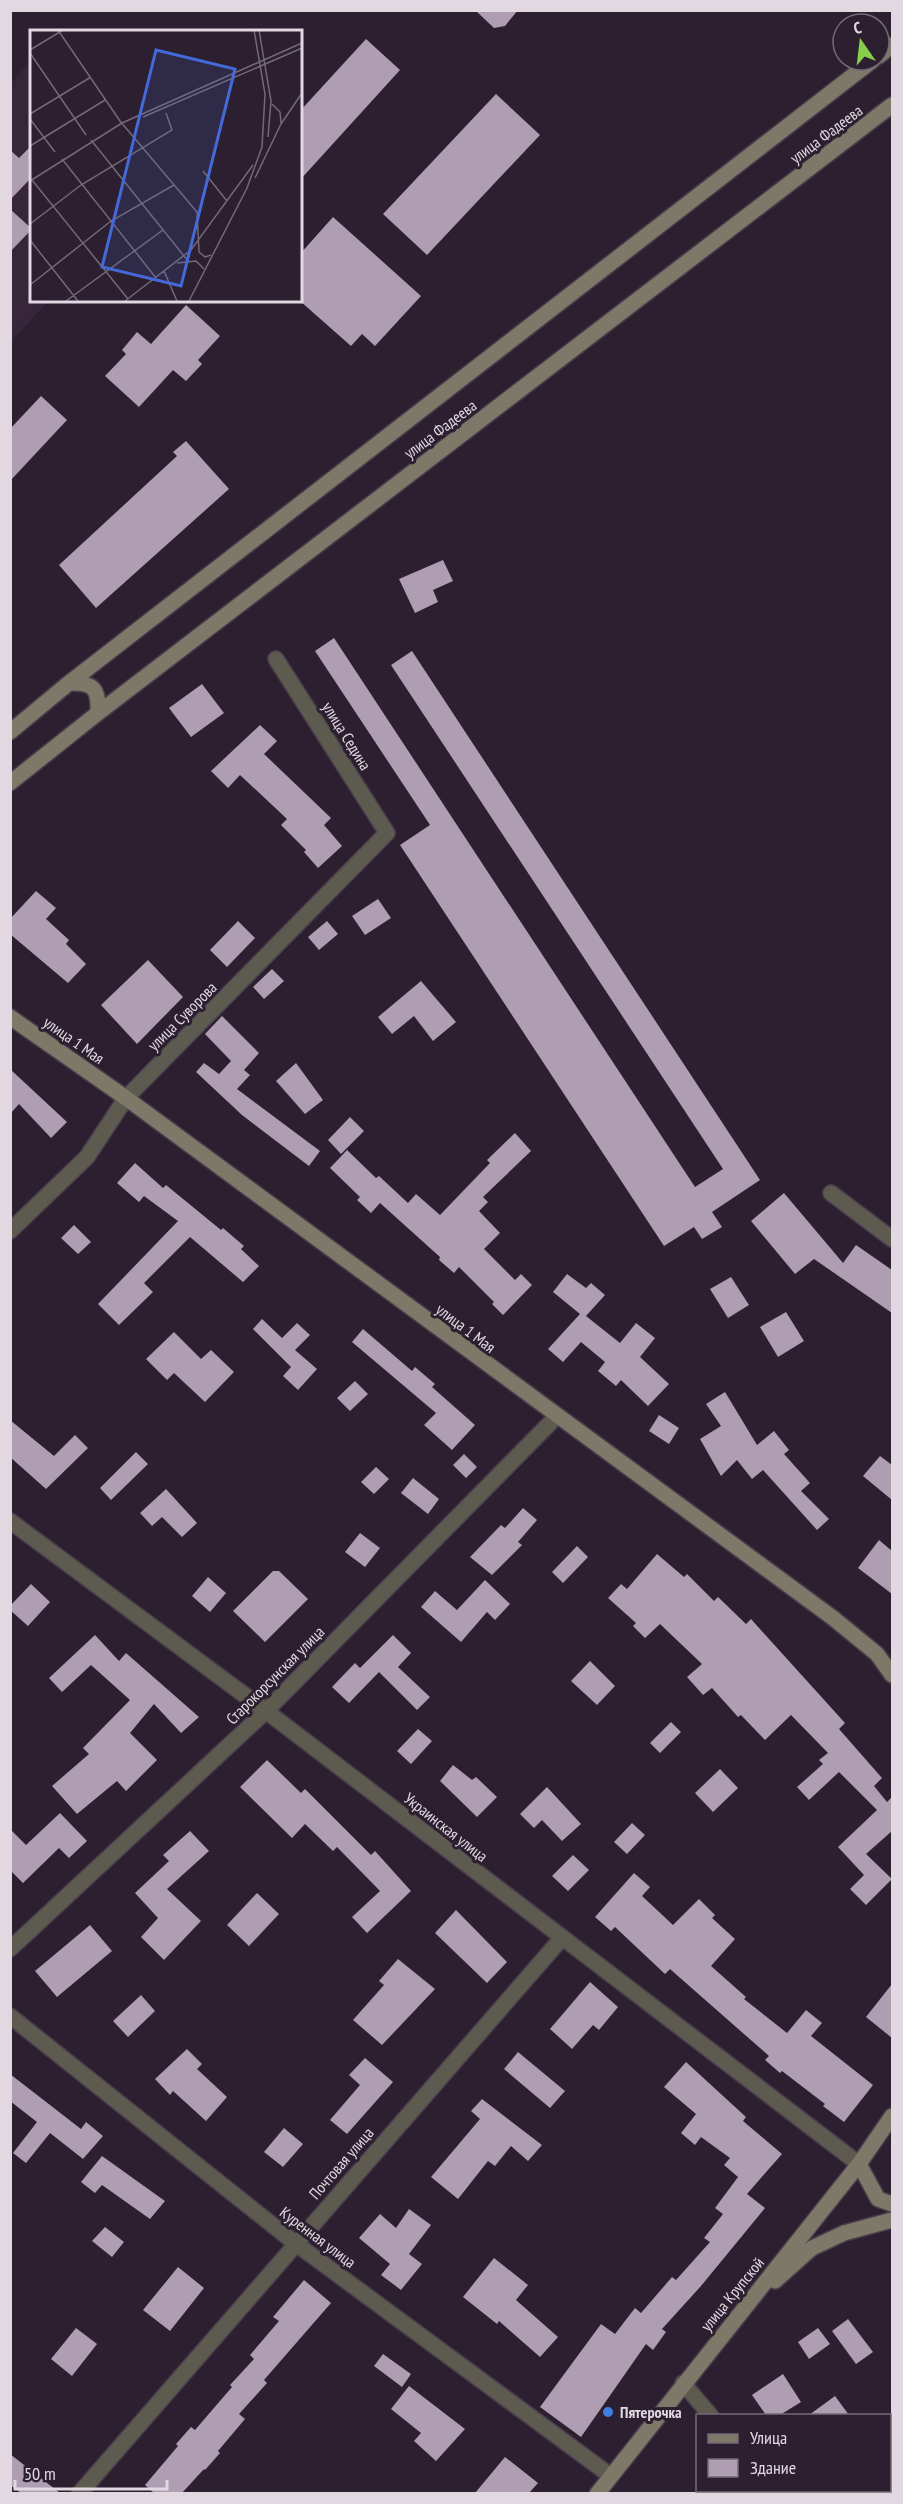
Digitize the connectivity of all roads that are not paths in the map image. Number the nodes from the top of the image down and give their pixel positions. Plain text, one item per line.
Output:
1 (858, 72) edge
2 (892, 105) edge
3 (276, 659) dead end
4 (69, 683) junction
5 (98, 713) junction
6 (10, 732) edge
7 (10, 783) edge
8 (387, 833) joint
9 (10, 1017) edge
10 (126, 1098) junction
11 (831, 1193) dead end
12 (10, 1231) edge
13 (892, 1239) edge
14 (556, 1417) junction
15 (10, 1521) edge
16 (892, 1675) edge
17 (266, 1711) junction
18 (561, 1939) junction
19 (10, 1949) edge
20 (10, 2016) edge
21 (892, 2116) edge
22 (859, 2164) junction
23 (892, 2204) edge
24 (892, 2220) edge
25 (295, 2243) junction
26 (744, 2308) junction
27 (683, 2383) junction
28 (710, 2414) edge
29 (611, 2476) junction
30 (79, 2493) edge
31 (597, 2493) edge

1 - 4 main road, улица Фадеева
2 - 5 main road, улица Фадеева
3 - 8 street, улица Седина
4 - 5 main road
4 - 6 main road, улица Фадеева
5 - 7 main road, улица Фадеева
8 - 10 street, улица Суворова
9 - 10 main road, улица 1 Мая
10 - 12 street, улица Суворова
10 - 14 main road, улица 1 Мая
11 - 13 street
14 - 16 main road, улица 1 Мая
14 - 17 street, Старокорсунская улица
15 - 17 street, Украинская улица
17 - 18 street, Украинская улица
17 - 19 street, Старокорсунская улица
18 - 22 street, Украинская улица
18 - 25 street, Почтовая улица
20 - 25 street, Куренная улица
21 - 22 main road, улица Крупской
22 - 23 main road
22 - 26 main road, улица Крупской
24 - 26 main road
25 - 29 street, Куренная улица
25 - 30 street, Почтовая улица
26 - 27 main road, улица Крупской
27 - 28 street
27 - 29 main road, улица Крупской
29 - 31 main road, улица Крупской

